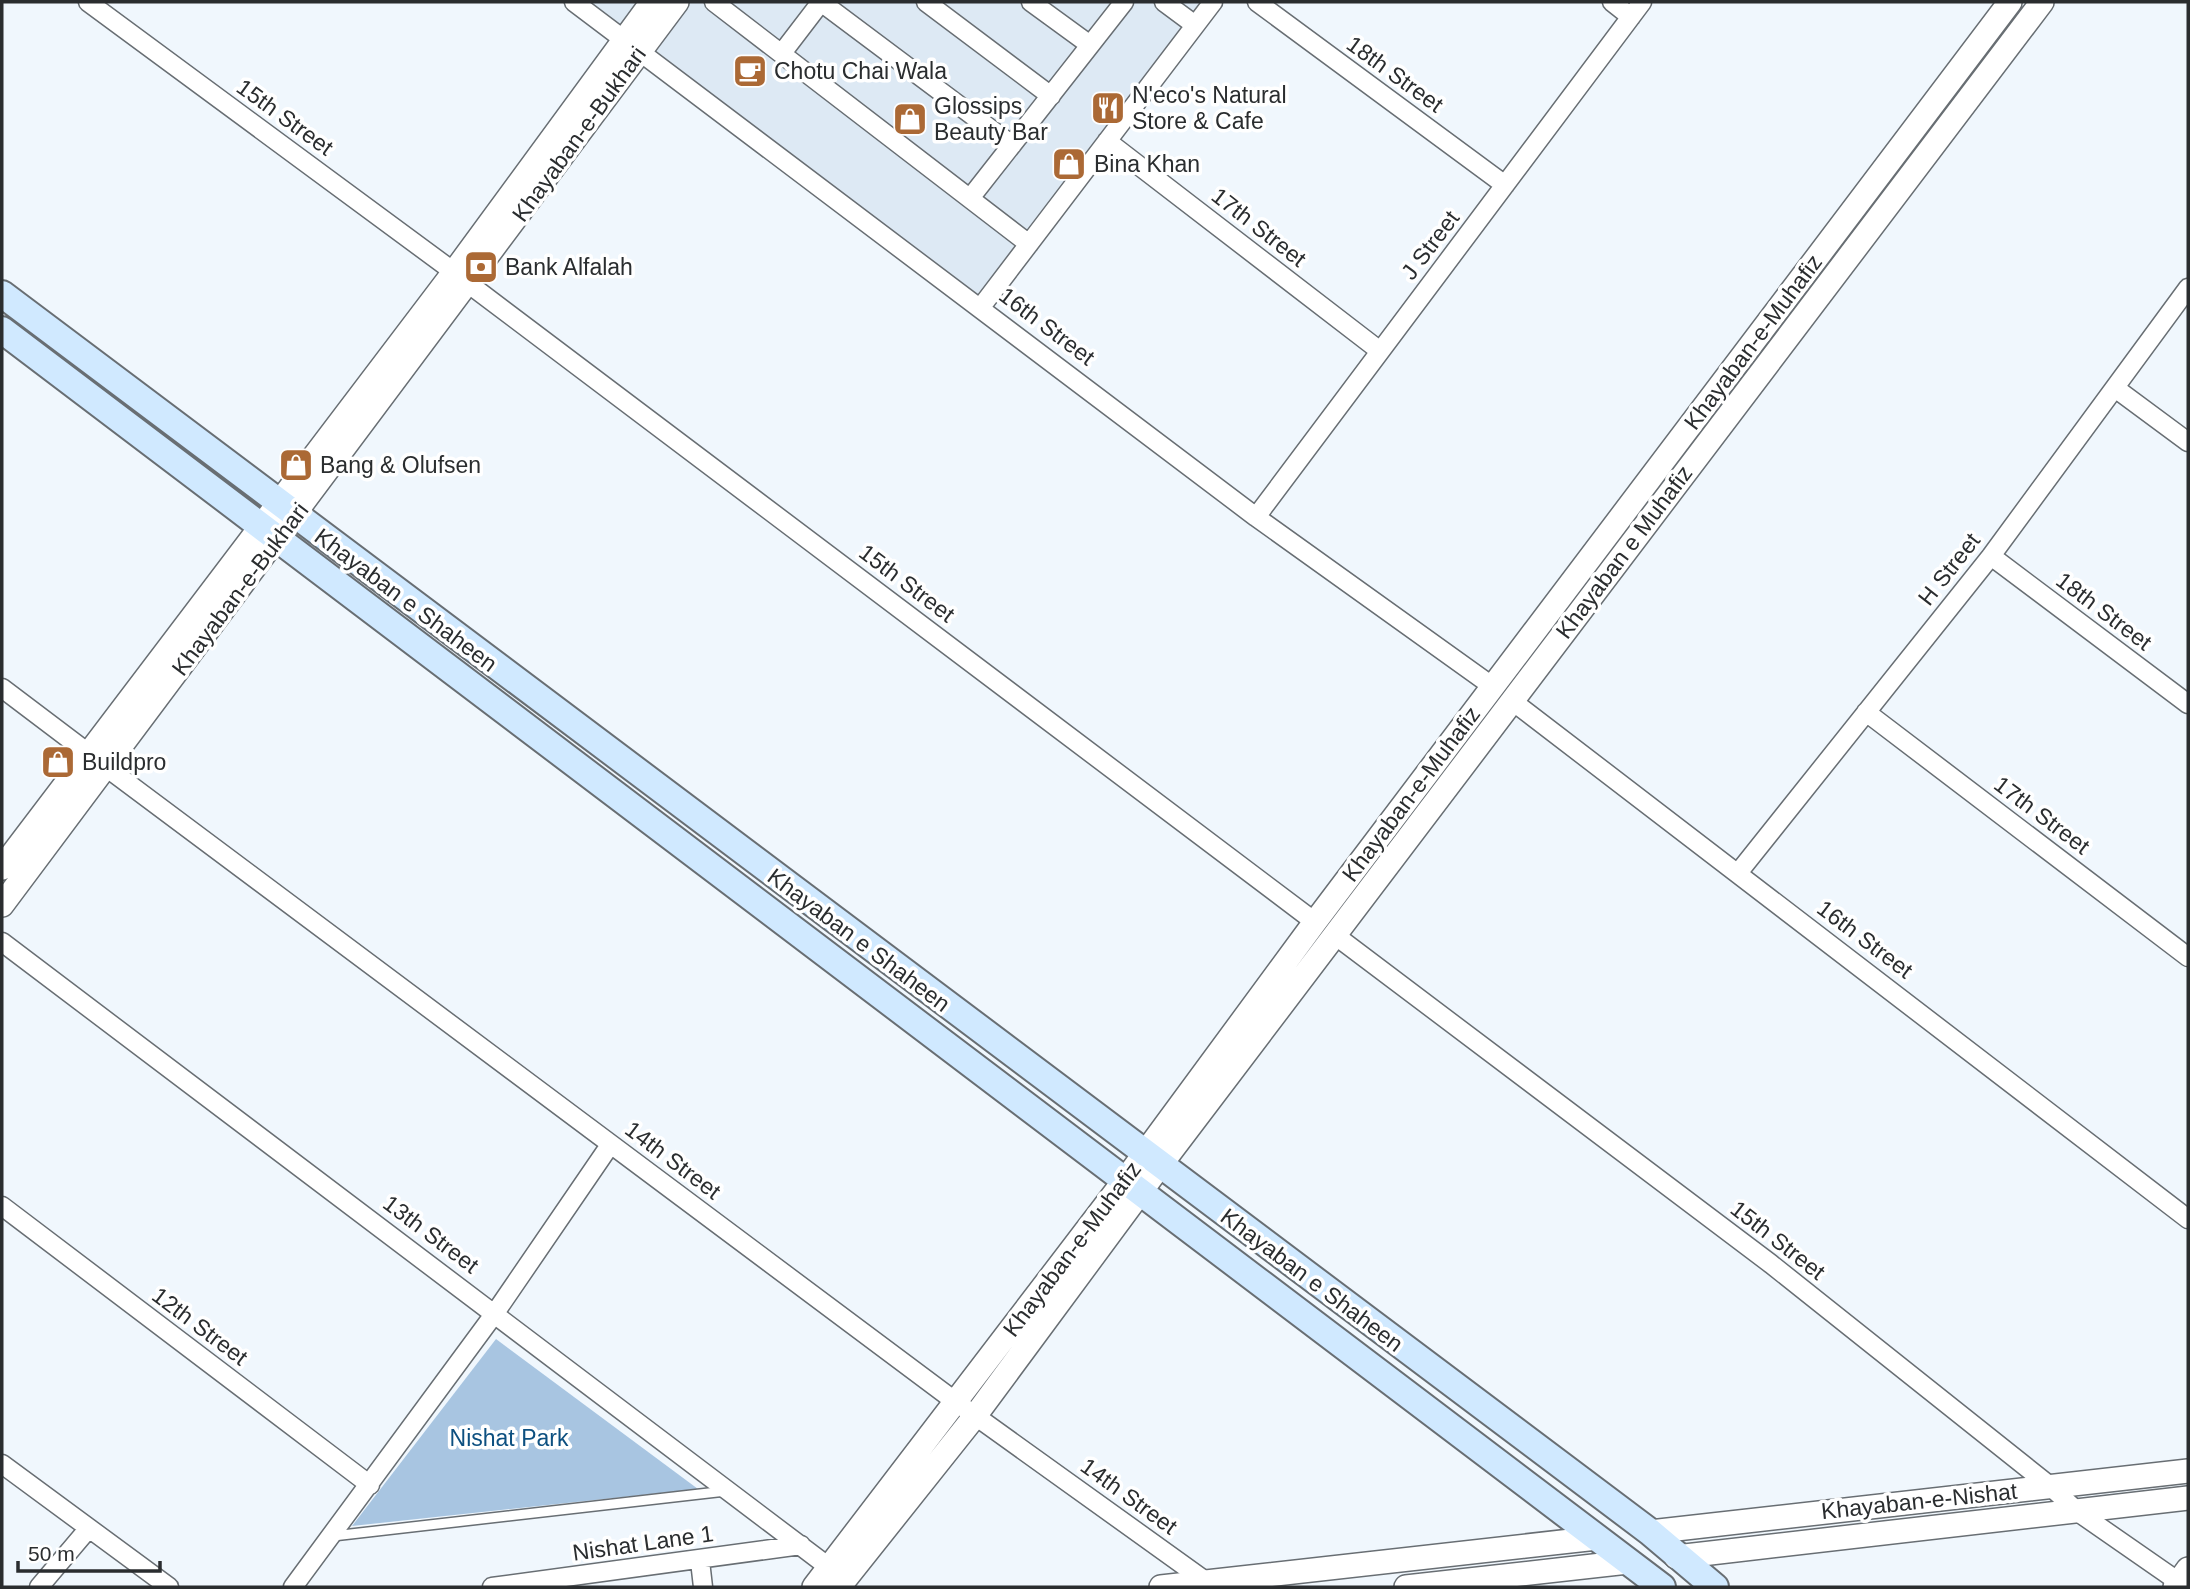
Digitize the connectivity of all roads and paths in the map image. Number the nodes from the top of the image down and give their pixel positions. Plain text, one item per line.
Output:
1 (88, 2) edge
2 (574, 2) edge
3 (652, 2) edge
4 (677, 2) edge
5 (714, 2) edge
6 (821, 2) edge
7 (926, 2) edge
8 (1031, 2) edge
9 (1124, 2) edge
10 (1164, 2) edge
11 (1213, 2) edge
12 (1257, 2) edge
13 (1612, 2) edge
14 (1642, 2) edge
15 (2010, 2) edge
16 (2042, 2) edge
17 (1631, 17) junction
18 (1195, 25) junction
19 (632, 45) junction
20 (1090, 45) junction
21 (782, 53) junction
22 (1051, 96) junction
23 (1107, 141) junction
24 (1012, 145) junction
25 (1505, 185) junction
26 (971, 197) junction
27 (1029, 244) junction
28 (461, 278) junction
29 (2188, 288) edge
30 (2, 294) edge
31 (981, 306) junction
32 (2, 330) edge
33 (1380, 352) junction
34 (2115, 388) junction
35 (2188, 442) edge
36 (286, 510) junction
37 (1256, 517) junction
38 (269, 533) junction
39 (1991, 556) junction
40 (1587, 561) junction
41 (1606, 575) junction
42 (1492, 686) junction
43 (2, 688) edge
44 (1511, 701) junction
45 (2188, 704) edge
46 (1866, 712) junction
47 (97, 760) junction
48 (1408, 799) junction
49 (1428, 813) junction
50 (2, 868) edge
51 (1738, 873) junction
52 (2, 905) edge
53 (1315, 922) junction
54 (1336, 936) junction
55 (2, 942) edge
56 (2188, 957) edge
57 (610, 1145) junction
58 (1152, 1160) junction
59 (1133, 1186) junction
60 (2, 1206) edge
61 (2188, 1219) edge
62 (495, 1313) junction
63 (956, 1402) junction
64 (975, 1416) junction
65 (2, 1464) edge
66 (2188, 1471) edge
67 (369, 1485) junction
68 (2050, 1486) junction
69 (729, 1491) junction
70 (2188, 1498) edge
71 (2077, 1512) junction
72 (89, 1528) junction
73 (1650, 1532) junction
74 (331, 1536) junction
75 (1597, 1538) junction
76 (801, 1545) junction
77 (1676, 1557) junction
78 (700, 1561) junction
79 (1628, 1562) junction
80 (840, 1581) edge
81 (2182, 1581) edge
82 (1211, 1585) edge
83 (39, 1587) edge
84 (169, 1587) edge
85 (293, 1587) edge
86 (492, 1587) edge
87 (703, 1587) edge
88 (814, 1587) edge
89 (1161, 1587) edge
90 (1406, 1587) edge
91 (1662, 1587) edge
92 (1715, 1587) edge

1 - 28 street, 15th Street
2 - 19 street, 16th Street
3 - 19 street, Khayaban-e-Bukhari
4 - 19 street, Khayaban-e-Bukhari
5 - 21 street
6 - 21 street
6 - 24 street
7 - 22 street
8 - 20 street
9 - 20 street
10 - 18 street
11 - 18 street
12 - 25 street, 18th Street
13 - 17 street
14 - 17 street, J Street
15 - 40 street, Khayaban-e-Muhafiz
16 - 41 street, Khayaban e Muhafiz
17 - 25 street, J Street
18 - 23 street
19 - 28 street, Khayaban-e-Bukhari
19 - 31 street, 16th Street
20 - 22 street
21 - 26 street
22 - 24 street
23 - 27 street
23 - 33 street, 17th Street
24 - 26 street
25 - 33 street, J Street
26 - 27 street
27 - 31 street
28 - 36 street, Khayaban-e-Bukhari
28 - 53 street, 15th Street
29 - 34 street, H Street
30 - 36 main road, Khayaban e Shaheen
31 - 37 street, 16th Street
32 - 38 main road, Khayaban e Shaheen
33 - 37 street, J Street
34 - 35 street
34 - 39 street, H Street
36 - 38 street, Khayaban-e-Bukhari
36 - 58 main road, Khayaban e Shaheen
37 - 42 street, 16th Street
38 - 47 street, Khayaban-e-Bukhari
38 - 59 main road, Khayaban e Shaheen
39 - 45 street, 18th Street
39 - 46 street, H Street
40 - 41 street
40 - 42 street, Khayaban-e-Muhafiz
41 - 44 street, Khayaban e Muhafiz
42 - 48 street, Khayaban-e-Muhafiz
43 - 47 street, 14th Street
44 - 49 street, Khayaban e Muhafiz
44 - 51 street, 16th Street
46 - 51 street, H Street
46 - 56 street, 17th Street
47 - 50 street, Khayaban-e-Bukhari
47 - 52 street, Khayaban-e-Bukhari
47 - 57 street, 14th Street
48 - 49 street
48 - 53 street, Khayaban-e-Muhafiz
49 - 54 street, Khayaban e Muhafiz
51 - 61 street, 16th Street
53 - 58 street, Khayaban-e-Muhafiz
54 - 58 street, Khayaban-e-Muhafiz
54 - 68 street, 15th Street
55 - 62 street, 13th Street
57 - 62 street
57 - 63 street, 14th Street
58 - 59 street, Khayaban-e-Muhafiz
58 - 73 main road, Khayaban e Shaheen
59 - 63 street, Khayaban-e-Muhafiz
59 - 64 street, Khayaban-e-Muhafiz
59 - 75 main road, Khayaban e Shaheen
60 - 67 street, 12th Street
62 - 67 street
62 - 69 street, 13th Street
63 - 64 street, 14th Street
63 - 80 street, Khayaban-e-Muhafiz
64 - 80 street, Khayaban-e-Muhafiz
64 - 82 street, 14th Street
65 - 72 street
66 - 68 street, Khayaban-e-Nishat
67 - 74 street
68 - 71 street, 15th Street
68 - 73 street, Khayaban-e-Nishat
69 - 74 lane
69 - 76 street, 13th Street
70 - 71 street, Khayaban-e-Nishat
71 - 77 street, Khayaban-e-Nishat
71 - 81 street, 15th Street
72 - 83 street
72 - 84 street
73 - 77 main road, Khayaban e Shaheen
74 - 85 street
75 - 79 main road, Khayaban e Shaheen
75 - 82 street
76 - 78 street, Nishat Lane 1
76 - 80 street, 13th Street
77 - 92 main road, Khayaban e Shaheen
78 - 86 street, Nishat Lane 1
78 - 87 street
79 - 90 street
79 - 91 main road, Khayaban e Shaheen
80 - 88 street, Khayaban-e-Muhafiz
82 - 89 street

